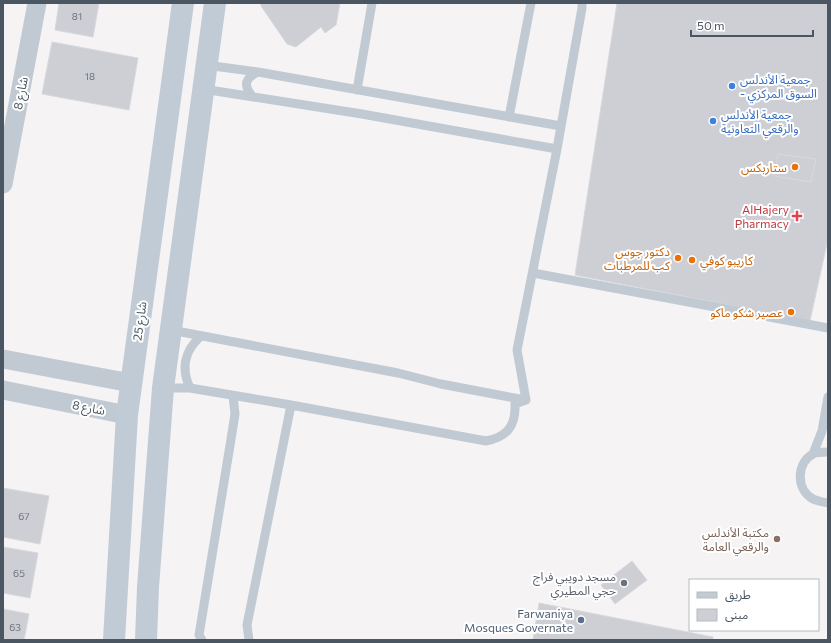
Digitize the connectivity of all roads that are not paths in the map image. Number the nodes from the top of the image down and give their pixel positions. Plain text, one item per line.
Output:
1 (37, 3) edge
2 (183, 3) edge
3 (215, 3) edge
4 (372, 3) edge
5 (531, 3) edge
6 (582, 3) edge
7 (206, 65) junction
8 (258, 72) junction
9 (203, 89) junction
10 (12, 90) edge
11 (357, 90) junction
12 (252, 96) junction
13 (509, 117) junction
14 (560, 126) junction
15 (557, 149) junction
16 (3, 184) edge
17 (533, 273) junction
18 (828, 328) edge
19 (170, 330) junction
20 (201, 336) junction
21 (3, 359) edge
22 (131, 383) junction
23 (163, 388) junction
24 (190, 388) junction
25 (3, 390) edge
26 (233, 396) junction
27 (828, 397) edge
28 (526, 400) junction
29 (292, 405) junction
30 (127, 415) junction
31 (828, 452) edge
32 (813, 454) junction
33 (828, 503) edge
34 (114, 640) edge
35 (146, 640) edge
36 (202, 640) edge
37 (249, 640) edge

1 - 10 street, شارع 8
2 - 22 street, شارع 25
3 - 7 street
4 - 11 lane
5 - 13 lane
6 - 14 lane
7 - 8 lane
7 - 9 street
8 - 11 lane
8 - 12 lane
9 - 12 lane
9 - 19 street
10 - 16 street, شارع 8
11 - 13 lane
12 - 15 lane
13 - 14 lane
14 - 15 lane
15 - 17 lane
17 - 18 lane
17 - 28 lane
19 - 20 lane
19 - 23 street
20 - 24 lane
20 - 28 lane
21 - 22 street
22 - 30 street, شارع 25
23 - 24 lane
23 - 35 street
24 - 26 lane
25 - 30 street, شارع 8
26 - 29 lane
26 - 36 lane
27 - 32 lane
28 - 29 lane
29 - 37 lane
30 - 34 street, شارع 25
31 - 32 lane
32 - 33 lane

